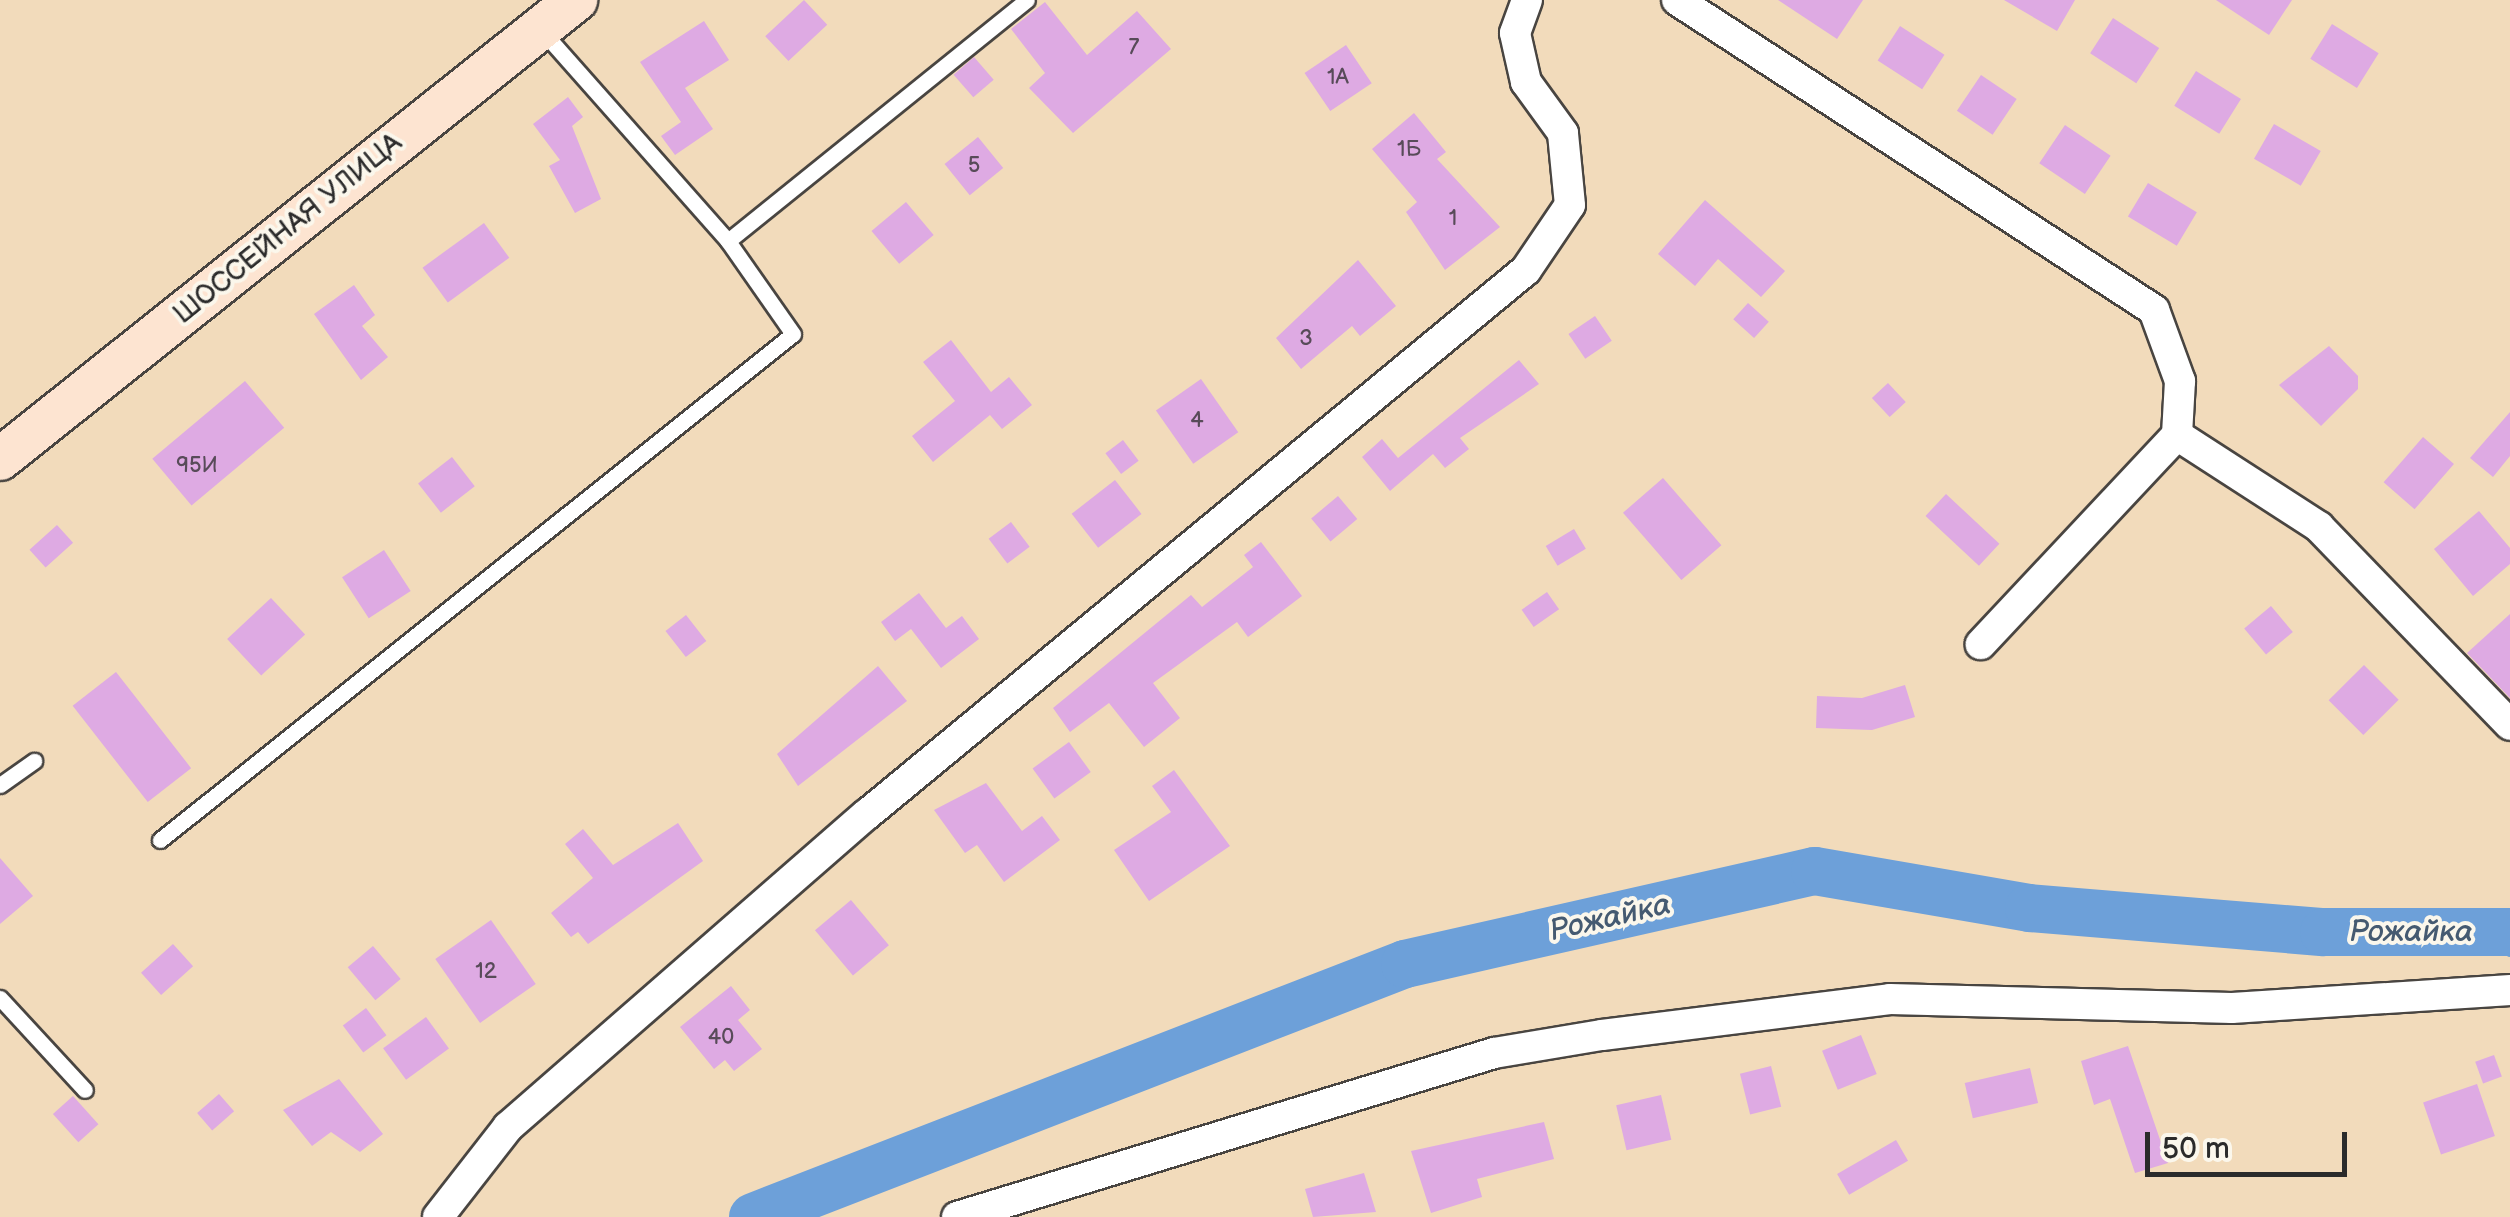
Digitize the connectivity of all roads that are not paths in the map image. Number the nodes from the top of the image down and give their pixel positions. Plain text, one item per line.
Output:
1 (576, 0) edge
2 (1026, 0) edge
3 (1527, 0) edge
4 (1677, 0) edge
5 (540, 28) junction
6 (728, 241) junction
7 (2177, 435) junction
8 (0, 459) edge
9 (1981, 644) dead end
10 (2510, 725) edge
11 (34, 761) dead end
12 (0, 786) edge
13 (160, 840) dead end
14 (2510, 990) edge
15 (0, 998) edge
16 (84, 1090) dead end
17 (438, 1217) edge
18 (957, 1217) edge

1 - 5 street, ШОССЕЙНАЯ УЛИЦА
2 - 6 lane
3 - 17 street
4 - 7 street
5 - 6 lane
5 - 8 street, ШОССЕЙНАЯ УЛИЦА
6 - 13 lane
7 - 9 street
7 - 10 street
11 - 12 lane
14 - 18 street
15 - 16 lane

